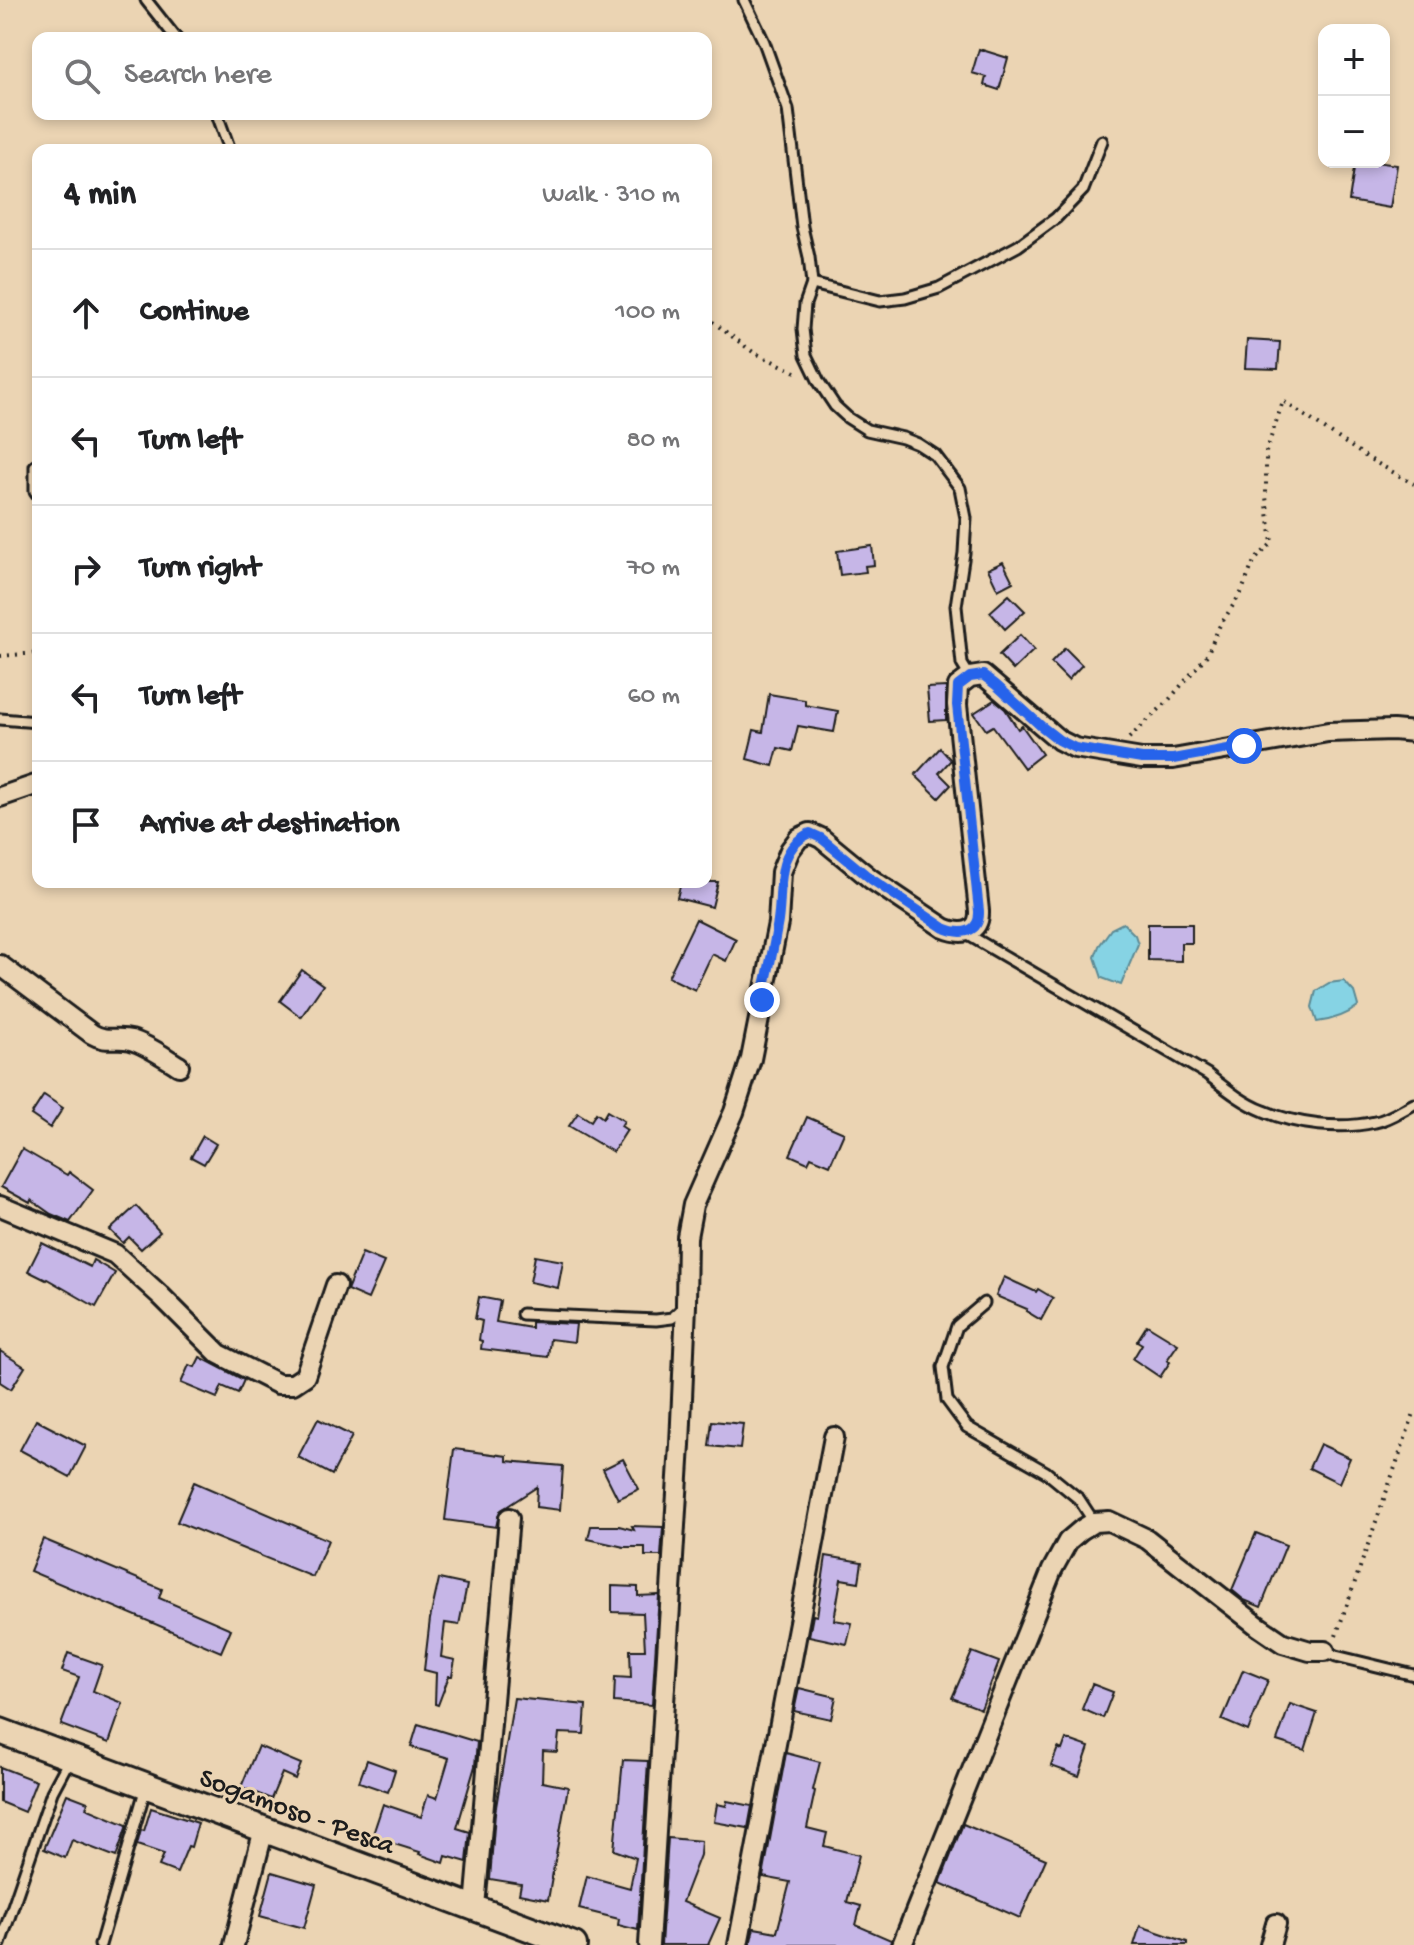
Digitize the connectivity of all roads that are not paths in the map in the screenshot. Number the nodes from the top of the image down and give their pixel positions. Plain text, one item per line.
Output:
1 (146, 0) edge
2 (744, 0) edge
3 (171, 32) edge
4 (219, 120) edge
5 (1102, 141) dead end
6 (228, 144) edge
7 (812, 284) junction
8 (970, 677) junction
9 (0, 719) edge
10 (32, 722) edge
11 (1414, 732) edge
12 (32, 786) edge
13 (0, 797) edge
14 (965, 933) junction
15 (0, 965) edge
16 (179, 1066) dead end
17 (1414, 1104) edge
18 (0, 1206) edge
19 (336, 1285) dead end
20 (984, 1303) dead end
21 (686, 1305) junction
22 (522, 1314) dead end
23 (834, 1437) dead end
24 (509, 1518) dead end
25 (1094, 1522) junction
26 (1325, 1651) joint
27 (1414, 1675) edge
28 (0, 1731) edge
29 (70, 1757) junction
30 (146, 1785) junction
31 (264, 1829) junction
32 (475, 1907) junction
33 (1276, 1924) dead end
34 (0, 1944) edge
35 (100, 1945) edge
36 (234, 1945) edge
37 (574, 1945) edge
38 (649, 1945) edge
39 (738, 1945) edge
40 (902, 1945) edge
41 (1270, 1945) edge

1 - 3 lane
2 - 7 lane
4 - 6 lane
5 - 7 lane
7 - 8 lane
8 - 11 street
8 - 14 street
9 - 10 lane
12 - 13 street
14 - 17 lane
14 - 21 street
15 - 16 street
18 - 19 street
20 - 25 lane
21 - 22 lane
21 - 38 street
23 - 39 street
24 - 32 street
25 - 26 street
25 - 40 street
26 - 27 lane
28 - 29 main road, Sogamoso - Pesca
29 - 30 main road, Sogamoso - Pesca
29 - 34 lane
30 - 31 main road, Sogamoso - Pesca
30 - 35 lane
31 - 32 main road, Sogamoso - Pesca
31 - 36 street
32 - 37 main road, Sogamoso - Pesca
33 - 41 street

